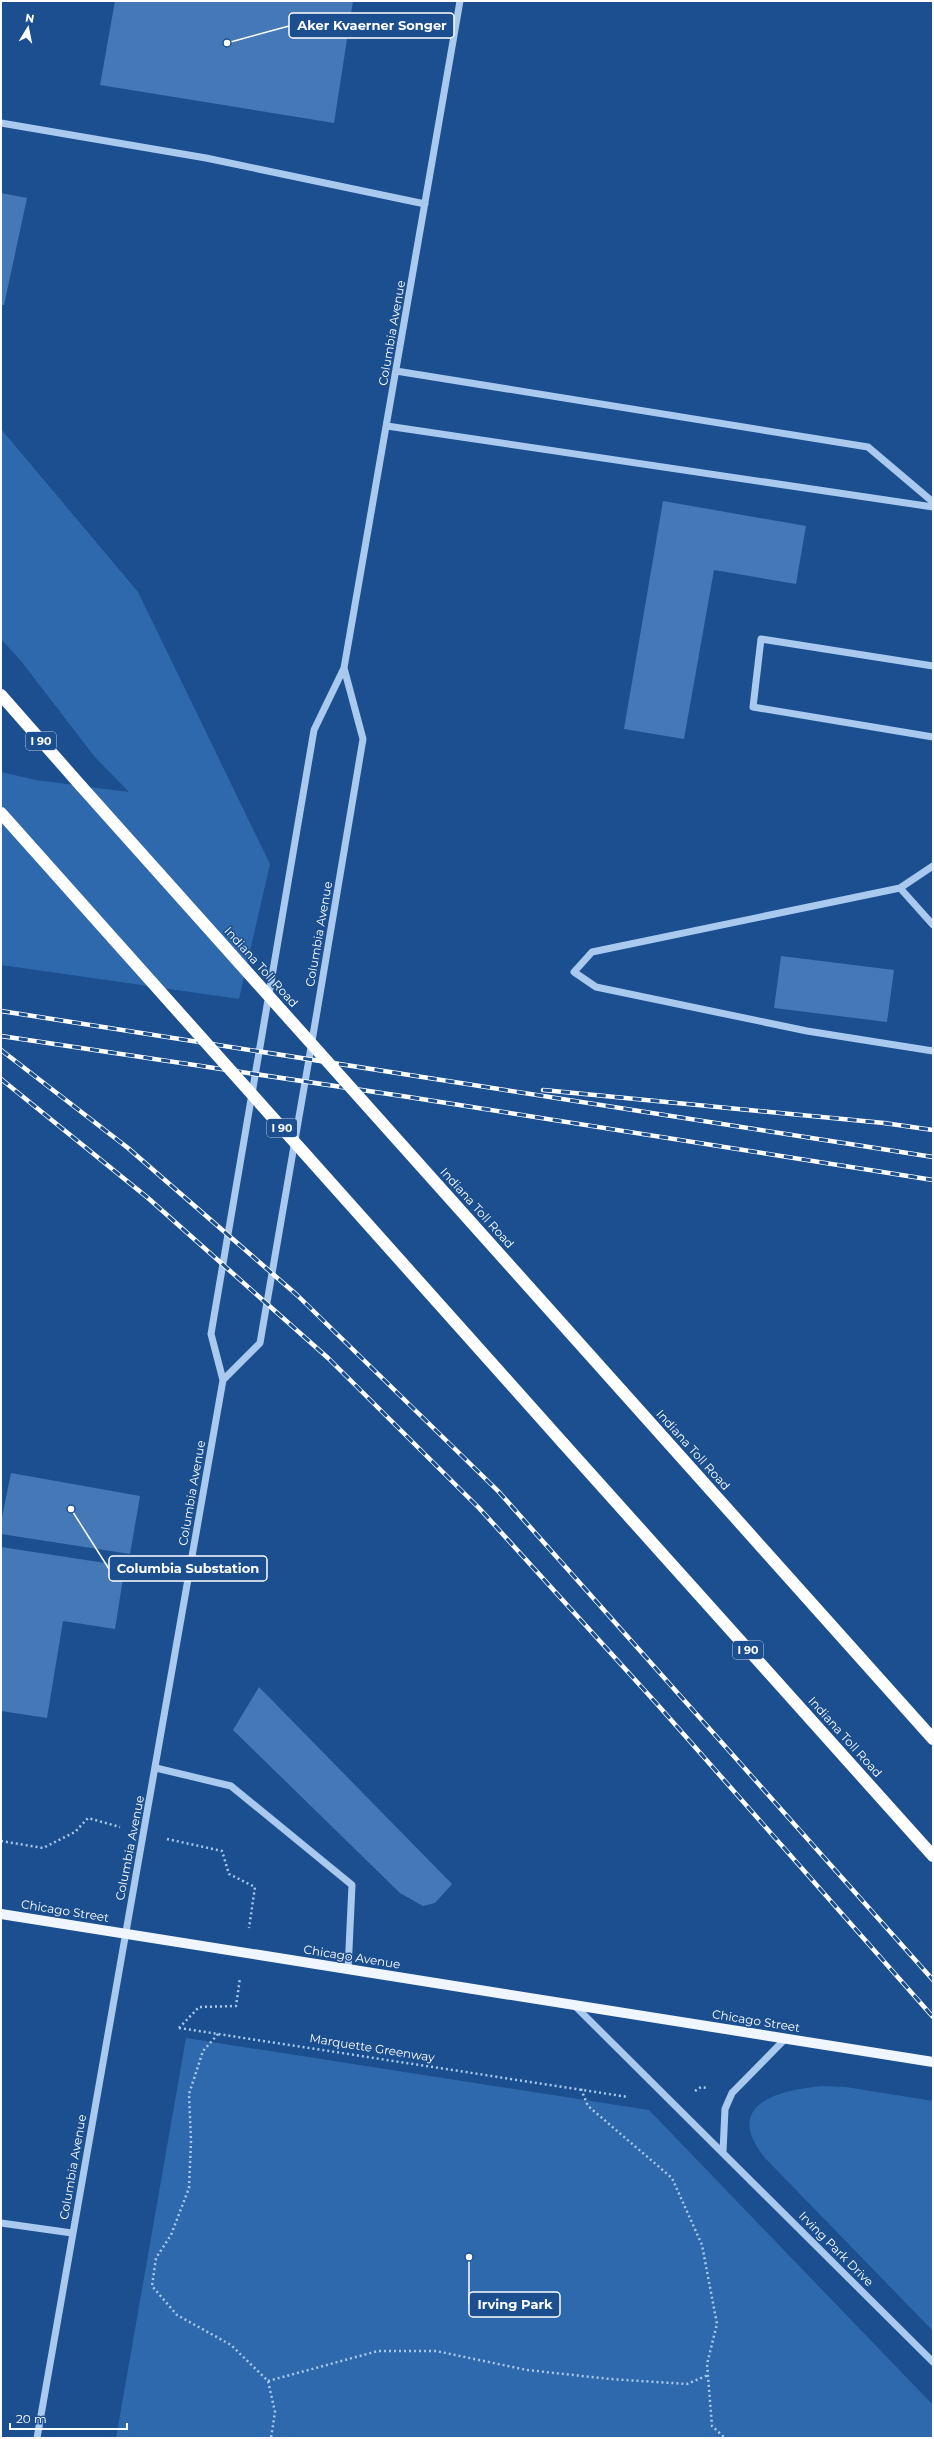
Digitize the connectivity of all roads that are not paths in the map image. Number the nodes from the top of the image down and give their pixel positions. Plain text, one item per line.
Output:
1 (460, 1) edge
2 (1, 123) edge
3 (425, 204) junction
4 (396, 371) junction
5 (387, 426) junction
6 (933, 502) edge
7 (933, 507) edge
8 (933, 666) edge
9 (344, 668) junction
10 (1, 695) edge
11 (933, 738) edge
12 (1, 813) edge
13 (933, 866) edge
14 (900, 888) junction
15 (933, 925) edge
16 (933, 1050) edge
17 (223, 1380) junction
18 (933, 1740) edge
19 (156, 1768) junction
20 (933, 1856) edge
21 (1, 1914) edge
22 (125, 1934) junction
23 (348, 1970) junction
24 (575, 2006) junction
25 (786, 2039) junction
26 (933, 2062) edge
27 (723, 2152) junction
28 (1, 2223) edge
29 (72, 2233) junction
30 (933, 2362) edge
31 (37, 2438) edge

1 - 3 street, Columbia Avenue
2 - 3 street
3 - 4 street, Columbia Avenue
4 - 5 street, Columbia Avenue
4 - 6 street
5 - 7 street
5 - 9 street, Columbia Avenue
8 - 11 street
9 - 17 street, Columbia Avenue
9 - 17 street, Columbia Avenue
10 - 18 highway, Indiana Toll Road / I 90, bridge
12 - 20 highway, Indiana Toll Road / I 90, bridge
13 - 14 street
14 - 15 street
14 - 16 street
17 - 19 street, Columbia Avenue
19 - 22 street, Columbia Avenue
19 - 23 street
21 - 22 main road, Chicago Street
22 - 23 main road, Chicago Avenue
22 - 29 street, Columbia Avenue
23 - 24 main road, Chicago Avenue
24 - 25 main road, Chicago Street
24 - 27 street, Irving Park Drive
25 - 26 main road, Chicago Street
25 - 27 street
27 - 30 street, Irving Park Drive
28 - 29 street
29 - 31 street, Columbia Avenue

